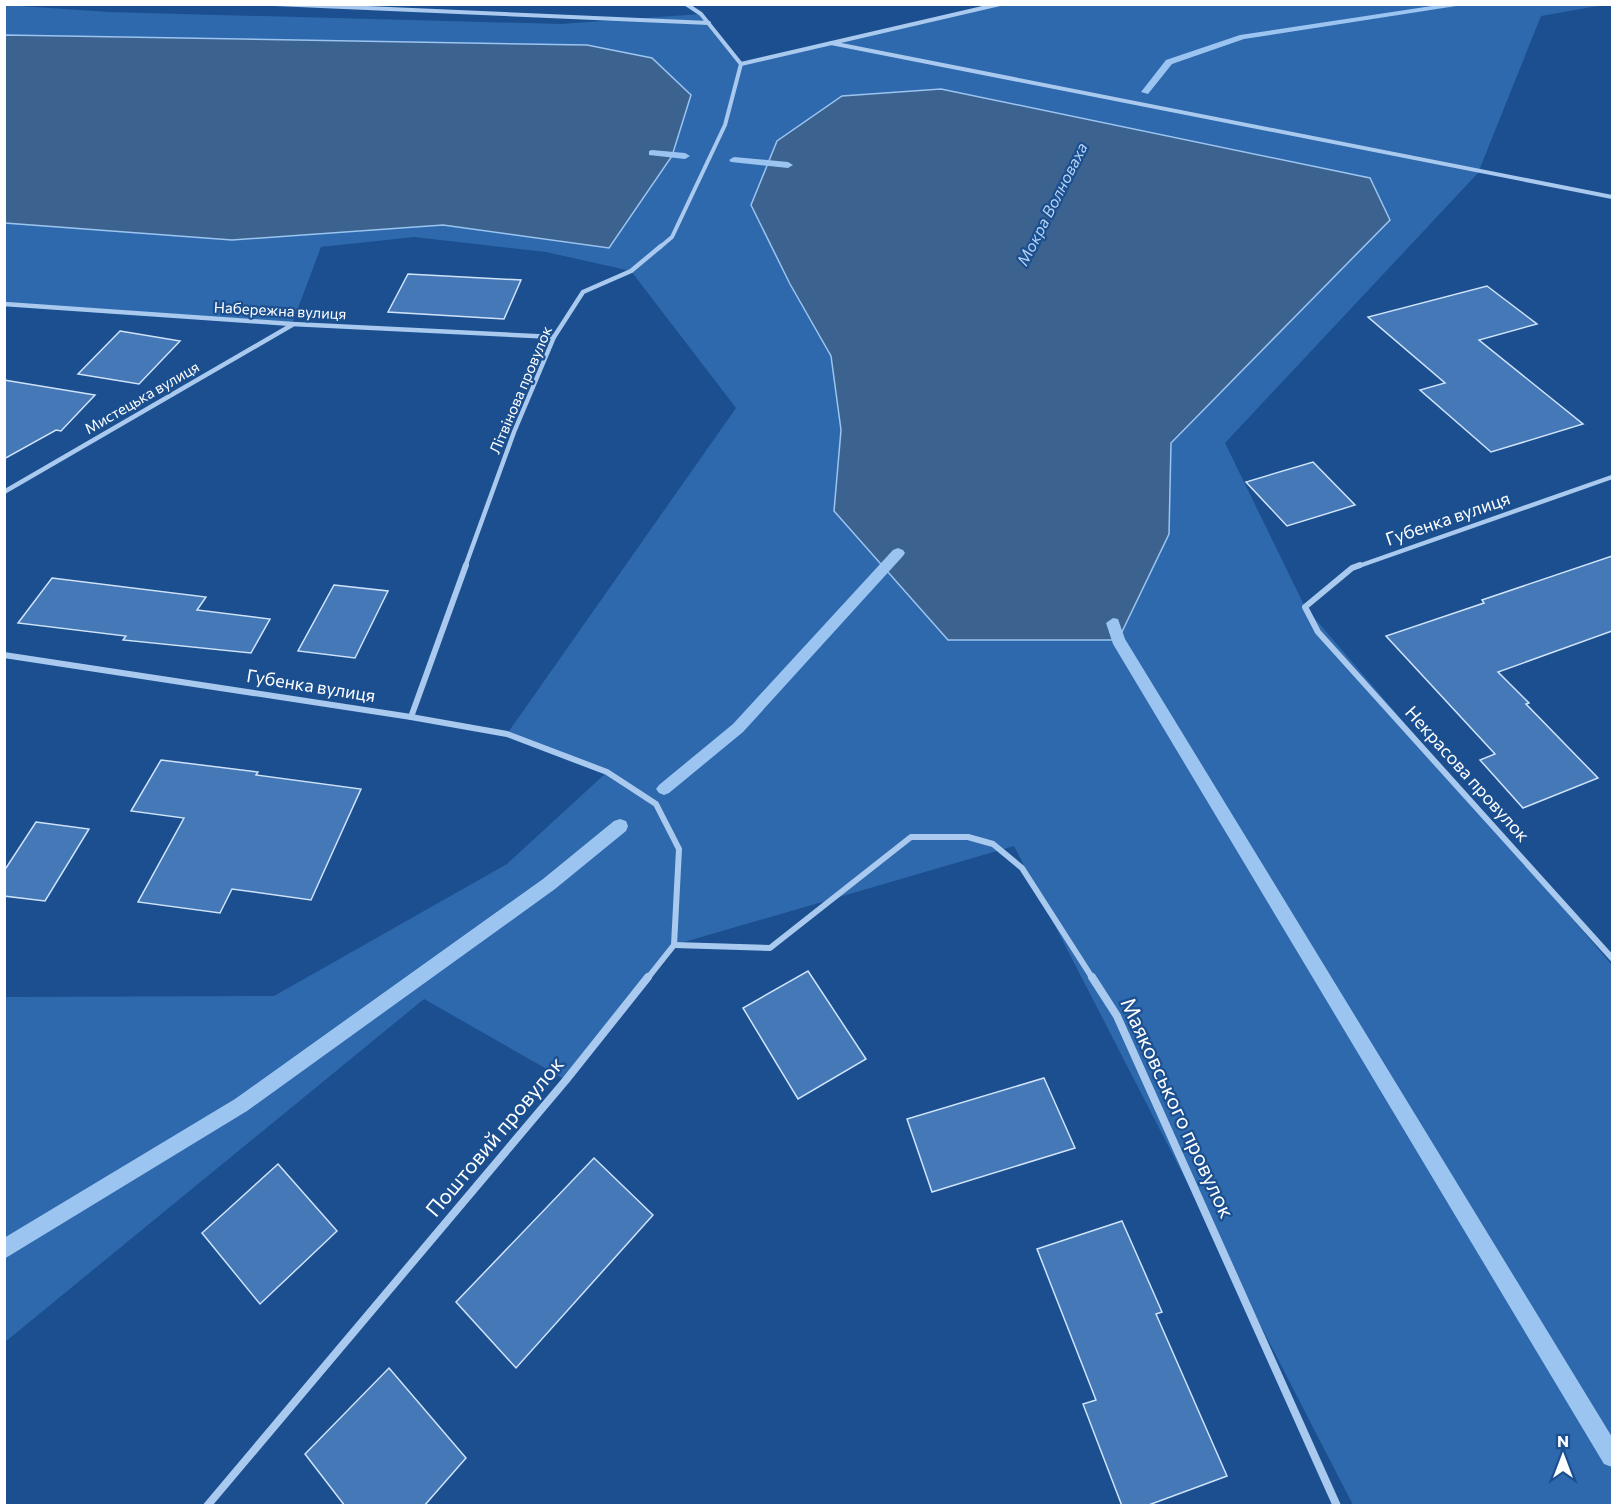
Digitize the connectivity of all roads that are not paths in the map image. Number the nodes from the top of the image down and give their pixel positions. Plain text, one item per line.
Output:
1 (275, 4) edge
2 (686, 4) edge
3 (1000, 4) edge
4 (709, 23) junction
5 (831, 43) junction
6 (741, 64) junction
7 (1612, 197) edge
8 (4, 304) edge
9 (292, 324) junction
10 (554, 337) junction
11 (1612, 477) edge
12 (4, 492) edge
13 (1305, 607) joint
14 (4, 655) edge
15 (411, 717) junction
16 (674, 945) junction
17 (1612, 958) edge
18 (207, 1506) edge
19 (1337, 1506) edge

1 - 4 street
2 - 4 street
3 - 5 street
4 - 6 street
5 - 6 street
5 - 7 street
6 - 10 street, Літвінова провулок
8 - 9 street, Набережна вулиця
9 - 10 street, Набережна вулиця
9 - 12 street, Мистецька вулиця
10 - 15 street, Літвінова провулок
11 - 13 street, Губенка вулиця
13 - 17 street, Некрасова провулок
14 - 15 street, Губенка вулиця
15 - 16 street, Губенка вулиця
16 - 18 street, Поштовий провулок
16 - 19 street, Маяковського провулок

